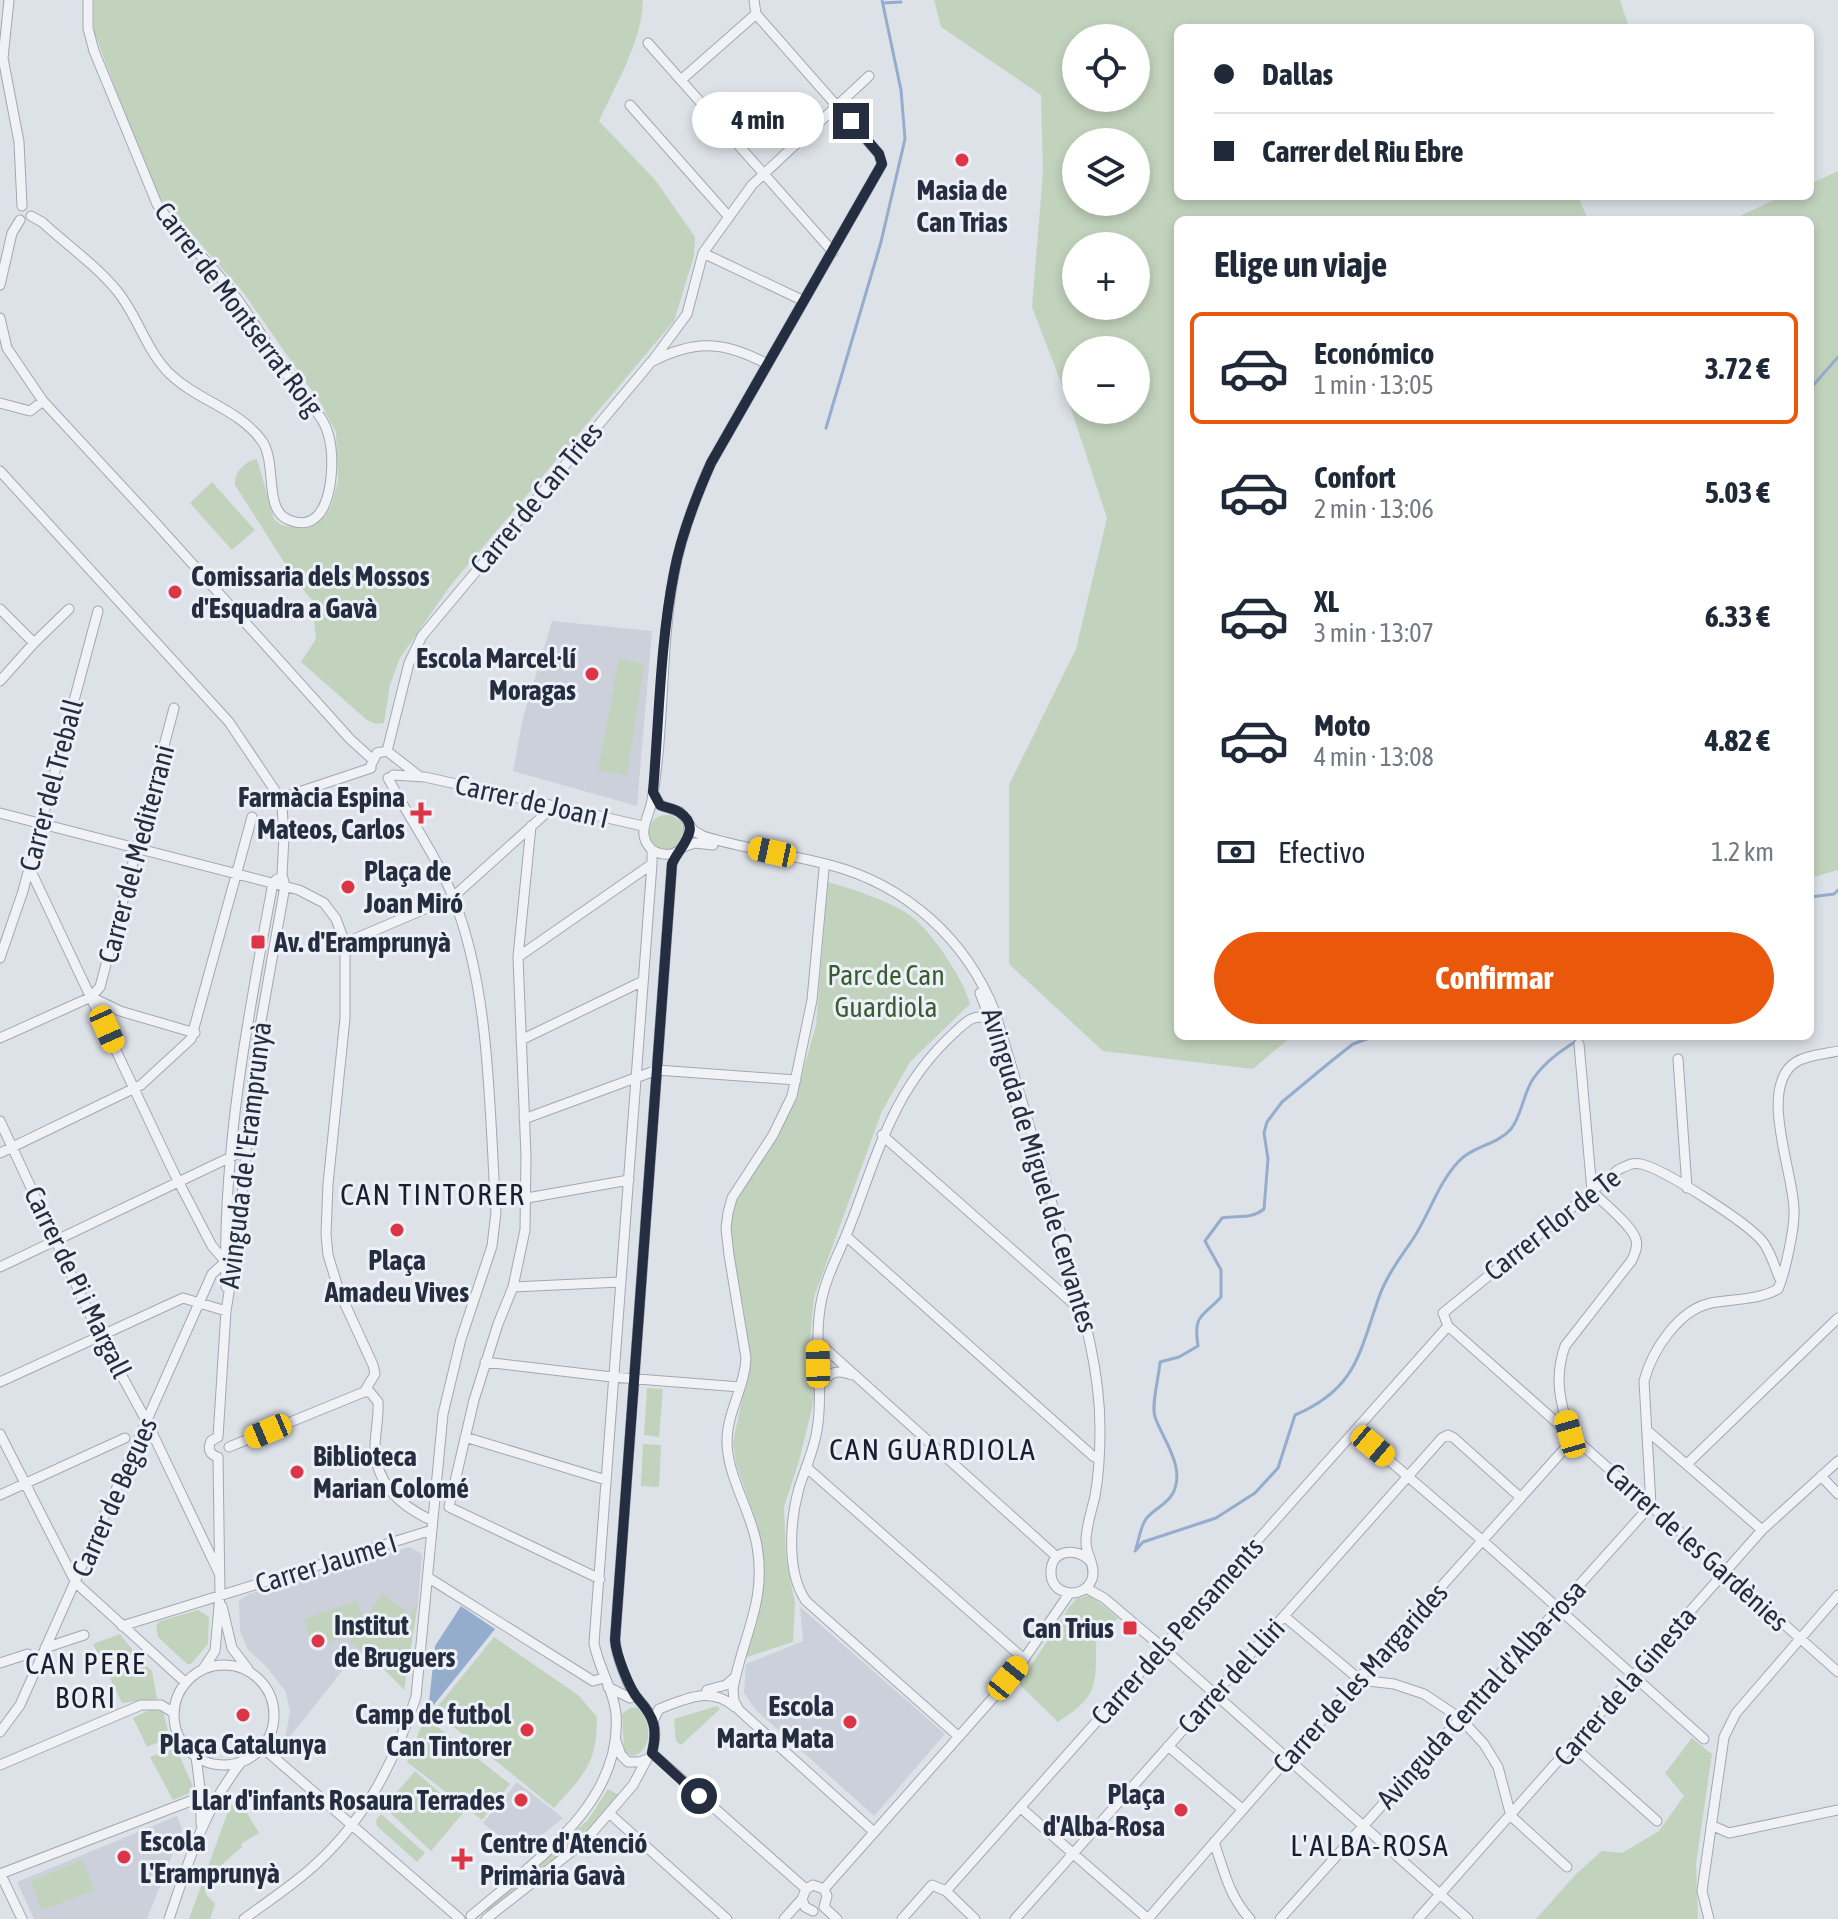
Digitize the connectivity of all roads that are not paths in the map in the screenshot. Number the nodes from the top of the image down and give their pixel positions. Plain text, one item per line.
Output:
1 (9, 0) edge
2 (88, 0) edge
3 (754, 0) edge
4 (756, 14) junction
5 (648, 43) dead end
6 (869, 76) dead end
7 (681, 80) junction
8 (630, 105) dead end
9 (837, 105) junction
10 (763, 173) junction
11 (22, 206) junction
12 (31, 216) junction
13 (729, 217) junction
14 (20, 220) junction
15 (833, 252) junction
16 (703, 253) junction
17 (0, 285) edge
18 (804, 301) junction
19 (0, 318) edge
20 (651, 362) junction
21 (767, 364) junction
22 (43, 401) junction
23 (0, 403) edge
24 (0, 471) edge
25 (0, 609) edge
26 (69, 609) dead end
27 (98, 611) dead end
28 (34, 643) junction
29 (0, 681) edge
30 (174, 708) dead end
31 (387, 751) junction
32 (398, 762) junction
33 (372, 764) junction
34 (391, 776) junction
35 (420, 777) junction
36 (276, 792) junction
37 (653, 792) junction
38 (290, 795) junction
39 (282, 806) junction
40 (554, 806) junction
41 (665, 808) junction
42 (0, 813) edge
43 (252, 817) dead end
44 (645, 822) junction
45 (688, 823) junction
46 (41, 824) junction
47 (531, 826) junction
48 (138, 848) junction
49 (652, 850) junction
50 (680, 850) junction
51 (652, 864) junction
52 (29, 867) junction
53 (824, 869) junction
54 (237, 872) junction
55 (282, 875) junction
56 (273, 883) junction
57 (285, 886) junction
58 (453, 897) junction
59 (345, 943) junction
60 (518, 957) junction
61 (0, 958) edge
62 (643, 981) junction
63 (91, 997) junction
64 (990, 1019) junction
65 (195, 1033) junction
66 (0, 1038) edge
67 (521, 1040) junction
68 (1579, 1044) dead end
69 (1838, 1051) edge
70 (1678, 1059) dead end
71 (657, 1070) junction
72 (636, 1079) junction
73 (796, 1080) junction
74 (134, 1089) junction
75 (524, 1119) junction
76 (0, 1121) edge
77 (882, 1135) junction
78 (13, 1147) junction
79 (245, 1152) junction
80 (0, 1153) edge
81 (232, 1156) junction
82 (629, 1180) junction
83 (178, 1181) junction
84 (1687, 1188) junction
85 (1592, 1191) junction
86 (527, 1198) junction
87 (846, 1236) junction
88 (57, 1240) junction
89 (225, 1262) junction
90 (0, 1267) edge
91 (1781, 1281) junction
92 (620, 1282) junction
93 (513, 1287) junction
94 (200, 1303) junction
95 (1075, 1305) junction
96 (226, 1311) junction
97 (1838, 1318) edge
98 (1448, 1326) junction
99 (99, 1334) junction
100 (817, 1341) junction
101 (485, 1362) junction
102 (612, 1377) junction
103 (855, 1377) junction
104 (635, 1379) junction
105 (0, 1382) edge
106 (740, 1387) junction
107 (819, 1387) junction
108 (364, 1392) junction
109 (147, 1422) junction
110 (1355, 1431) junction
111 (1649, 1432) junction
112 (0, 1434) edge
113 (1572, 1436) junction
114 (218, 1437) junction
115 (465, 1437) junction
116 (125, 1438) dead end
117 (229, 1447) junction
118 (218, 1457) junction
119 (1094, 1457) junction
120 (1838, 1461) edge
121 (1687, 1464) junction
122 (806, 1467) junction
123 (1409, 1476) junction
124 (1821, 1476) junction
125 (606, 1480) junction
126 (25, 1483) junction
127 (1838, 1494) edge
128 (0, 1495) edge
129 (436, 1496) junction
130 (1521, 1498) junction
131 (450, 1502) junction
132 (1651, 1505) junction
133 (432, 1521) junction
134 (1762, 1530) junction
135 (1483, 1541) junction
136 (1069, 1551) junction
137 (1057, 1557) junction
138 (1090, 1561) junction
139 (1725, 1571) junction
140 (219, 1573) junction
141 (429, 1578) junction
142 (600, 1579) junction
143 (76, 1583) junction
144 (1086, 1588) junction
145 (1069, 1594) junction
146 (220, 1595) junction
147 (1838, 1595) edge
148 (1557, 1608) junction
149 (1284, 1616) junction
150 (122, 1626) junction
151 (84, 1635) dead end
152 (1799, 1638) junction
153 (1162, 1647) junction
154 (45, 1648) junction
155 (28, 1654) dead end
156 (1024, 1659) junction
157 (0, 1663) edge
158 (203, 1669) junction
159 (251, 1672) junction
160 (1838, 1672) edge
161 (1633, 1676) junction
162 (735, 1677) junction
163 (1360, 1680) junction
164 (602, 1682) junction
165 (186, 1683) junction
166 (1214, 1693) junction
167 (637, 1700) junction
168 (616, 1710) junction
169 (739, 1710) junction
170 (174, 1713) junction
171 (1460, 1718) junction
172 (653, 1721) junction
173 (0, 1732) edge
174 (958, 1736) junction
175 (1704, 1739) dead end
176 (616, 1741) junction
177 (1168, 1746) junction
178 (1573, 1746) junction
179 (262, 1747) junction
180 (196, 1756) junction
181 (650, 1756) junction
182 (1287, 1760) junction
183 (242, 1761) junction
184 (0, 1765) edge
185 (201, 1797) junction
186 (1021, 1808) junction
187 (1242, 1809) junction
188 (1838, 1810) edge
189 (610, 1814) junction
190 (1511, 1816) junction
191 (1657, 1821) dead end
192 (352, 1825) junction
193 (1711, 1825) junction
194 (201, 1826) junction
195 (1363, 1827) junction
196 (873, 1831) junction
197 (1214, 1842) junction
198 (1074, 1854) junction
199 (1567, 1867) dead end
200 (0, 1874) edge
201 (824, 1889) junction
202 (946, 1891) junction
203 (804, 1894) junction
204 (1439, 1895) junction
205 (824, 1907) junction
206 (809, 1915) edge
207 (474, 1918) edge
208 (22, 1919) edge
209 (169, 1919) edge
210 (244, 1919) edge
211 (460, 1919) edge
212 (486, 1919) edge
213 (727, 1919) edge
214 (784, 1919) edge
215 (837, 1919) edge
216 (902, 1919) edge
217 (975, 1919) edge
218 (1015, 1919) edge
219 (1148, 1919) edge
220 (1250, 1919) edge
221 (1280, 1919) edge
222 (1418, 1919) edge
223 (1468, 1919) edge
224 (1709, 1919) edge

1 - 11 street
2 - 12 street, Carrer de Montserrat Roig
3 - 4 street
4 - 7 street
4 - 9 street
5 - 7 street
6 - 9 street
7 - 10 street
8 - 13 street
9 - 10 street
9 - 15 street
10 - 13 street
10 - 15 street
11 - 12 street
11 - 14 street
12 - 14 street
13 - 16 street
14 - 17 street
15 - 18 street
16 - 18 street
16 - 20 street
18 - 21 street
19 - 22 street
20 - 21 street, Carrer de Can Tries
20 - 31 street, Carrer de Can Tries
21 - 37 street
22 - 23 street
22 - 33 street
24 - 36 street
25 - 28 street
26 - 28 street
27 - 46 street, Carrer del Treball
28 - 29 street
30 - 48 street, Carrer del Mediterrani
31 - 32 street
31 - 33 street
32 - 34 street
32 - 35 street, Carrer de Joan I
33 - 34 street
33 - 38 street
34 - 35 street, Carrer de Joan I
34 - 58 street
35 - 40 street, Carrer de Joan I
36 - 38 street
36 - 39 street
37 - 41 street
37 - 44 street
38 - 39 street
39 - 55 street, Avinguda de l'Eramprunyà
40 - 44 street, Carrer de Joan I
40 - 47 street
41 - 44 street
41 - 45 street
42 - 46 street
43 - 54 street
44 - 49 street
45 - 50 street
45 - 138 street, Avinguda de Miguel de Cervantes
46 - 48 street
46 - 52 street, Carrer del Treball
47 - 58 street
47 - 60 street
48 - 54 street
48 - 63 street, Carrer del Mediterrani
49 - 50 street
49 - 51 street
50 - 53 street, Avinguda de Miguel de Cervantes
50 - 71 street
51 - 60 street
51 - 62 street
52 - 61 street, Carrer del Treball
52 - 63 street
53 - 64 street, Avinguda de Miguel de Cervantes
53 - 73 street
54 - 56 street
54 - 65 street
55 - 56 street
55 - 57 street, Avinguda de l'Eramprunyà
56 - 57 street
56 - 81 street, Avinguda de l'Eramprunyà
57 - 59 street
57 - 79 street, Avinguda de l'Eramprunyà
58 - 59 street
58 - 129 street
59 - 108 street
60 - 67 street
62 - 67 street
62 - 72 street
63 - 65 street
63 - 66 street
63 - 74 street
64 - 77 street
64 - 95 street, Avinguda de Miguel de Cervantes
65 - 74 street
67 - 75 street
68 - 85 street
69 - 91 street
70 - 84 street
71 - 72 street
71 - 73 street
71 - 104 street
72 - 75 street
72 - 82 street
73 - 106 street
74 - 78 street
74 - 83 street
75 - 86 street
76 - 78 street, Carrer de Pi i Margall
77 - 87 street
77 - 95 street
78 - 80 street
78 - 88 street, Carrer de Pi i Margall
79 - 81 street
79 - 96 street, Avinguda de l'Eramprunyà
81 - 83 street
81 - 89 street, Avinguda de l'Eramprunyà
82 - 86 street
82 - 92 street
83 - 88 street
83 - 89 street
84 - 85 street, Carrer Flor de Te
84 - 91 street, Carrer Flor de Te
85 - 98 street, Carrer Flor de Te
85 - 113 street
86 - 93 street
87 - 100 street
87 - 119 street
88 - 90 street
88 - 99 street, Carrer de Pi i Margall
89 - 94 street, Carrer de Begues
89 - 96 street, Avinguda de l'Eramprunyà
91 - 111 street
92 - 93 street
92 - 102 street
93 - 101 street
94 - 96 street
94 - 99 street
94 - 109 street, Carrer de Begues
95 - 119 street, Avinguda de Miguel de Cervantes
96 - 114 street, Avinguda de l'Eramprunyà
97 - 121 street
98 - 110 street, Carrer dels Pensaments
98 - 113 street, Carrer de les Gardènies
99 - 105 street
99 - 109 street, Carrer de Pi i Margall
100 - 103 street
100 - 107 street
101 - 102 street
101 - 115 street
102 - 104 street
102 - 125 street
103 - 107 street
103 - 137 street
104 - 106 street
104 - 167 street
106 - 162 street
107 - 122 street
108 - 117 street
108 - 133 street
109 - 140 street, Carrer de Pi i Margall
109 - 143 street, Carrer de Begues
110 - 123 street
110 - 153 street, Carrer dels Pensaments
111 - 121 street
111 - 132 street
112 - 126 street
113 - 130 street, Carrer de les Margarides
113 - 132 street, Carrer de les Gardènies
114 - 117 street
114 - 118 street
115 - 125 street
115 - 131 street
116 - 126 street
117 - 118 street
118 - 140 street
119 - 136 street, Avinguda de Miguel de Cervantes
120 - 124 street, Carrer de la Ginesta
121 - 134 street
122 - 156 street
122 - 174 street
123 - 130 street, Carrer del Lliri
123 - 135 street
123 - 149 street, Carrer del Lliri
124 - 127 street
124 - 134 street, Carrer de la Ginesta
125 - 142 street
126 - 128 street
126 - 143 street
129 - 131 street
129 - 133 street
130 - 135 street, Carrer de les Margarides
131 - 133 street, Carrer Jaume I
131 - 142 street
132 - 139 street, Carrer de les Gardènies
132 - 148 street, Avinguda Central d'Alba-rosa
133 - 141 street
133 - 146 street, Carrer Jaume I
134 - 139 street, Carrer de la Ginesta
135 - 148 street
135 - 163 street, Carrer de les Margarides
136 - 137 street
136 - 138 street
137 - 145 street
138 - 144 street
139 - 152 street, Carrer de les Gardènies
139 - 161 street, Carrer de la Ginesta
140 - 146 street
141 - 164 street
141 - 192 street
142 - 164 street
143 - 150 street
143 - 154 street, Carrer de Begues
144 - 145 street
144 - 153 street
145 - 156 street
146 - 150 street, Carrer Jaume I
146 - 158 street
146 - 159 street
147 - 152 street
148 - 161 street
148 - 171 street, Avinguda Central d'Alba-rosa
149 - 163 street
149 - 166 street, Carrer del Lliri
150 - 165 street
151 - 154 street
152 - 160 street, Carrer de les Gardènies
152 - 193 street
153 - 166 street
153 - 186 street, Carrer dels Pensaments
154 - 173 street, Carrer de Begues
155 - 157 street
156 - 174 street
158 - 159 street
158 - 165 street
159 - 179 street
161 - 175 street
161 - 178 street, Carrer de la Ginesta
162 - 167 street
162 - 169 street
163 - 171 street
163 - 182 street, Carrer de les Margarides
164 - 167 street
164 - 168 street
165 - 170 street
166 - 177 street, Carrer del Lliri
166 - 182 street
167 - 168 street
167 - 172 street
168 - 176 street
169 - 172 street
169 - 196 street
170 - 180 street
170 - 184 street
171 - 190 street
171 - 195 street, Avinguda Central d'Alba-rosa
172 - 181 street
174 - 196 street
176 - 181 street
176 - 207 street
177 - 187 street
177 - 198 street, Carrer del Lliri
178 - 190 street, Carrer de la Ginesta
178 - 191 street
179 - 183 street
179 - 192 street
180 - 183 street
180 - 185 street
181 - 189 street
181 - 203 street
182 - 187 street, Carrer de les Margarides
182 - 195 street
183 - 194 street
185 - 194 street
185 - 200 street
186 - 198 street
186 - 202 street, Carrer dels Pensaments
187 - 197 street, Carrer de les Margarides
188 - 193 street
189 - 212 street
189 - 213 street
190 - 199 street
190 - 204 street, Carrer de la Ginesta
192 - 210 street
192 - 211 street
193 - 224 street
194 - 209 street
195 - 204 street
195 - 221 street, Avinguda Central d'Alba-rosa
196 - 201 street
197 - 219 street, Carrer de les Margarides
197 - 220 street
198 - 218 street, Carrer del Lliri
198 - 219 street
200 - 208 street
201 - 203 street
201 - 205 street
202 - 216 street, Carrer dels Pensaments
202 - 217 street
203 - 206 street
203 - 214 street
204 - 222 street, Carrer de la Ginesta
204 - 223 street
205 - 206 street
205 - 215 street
207 - 211 street

